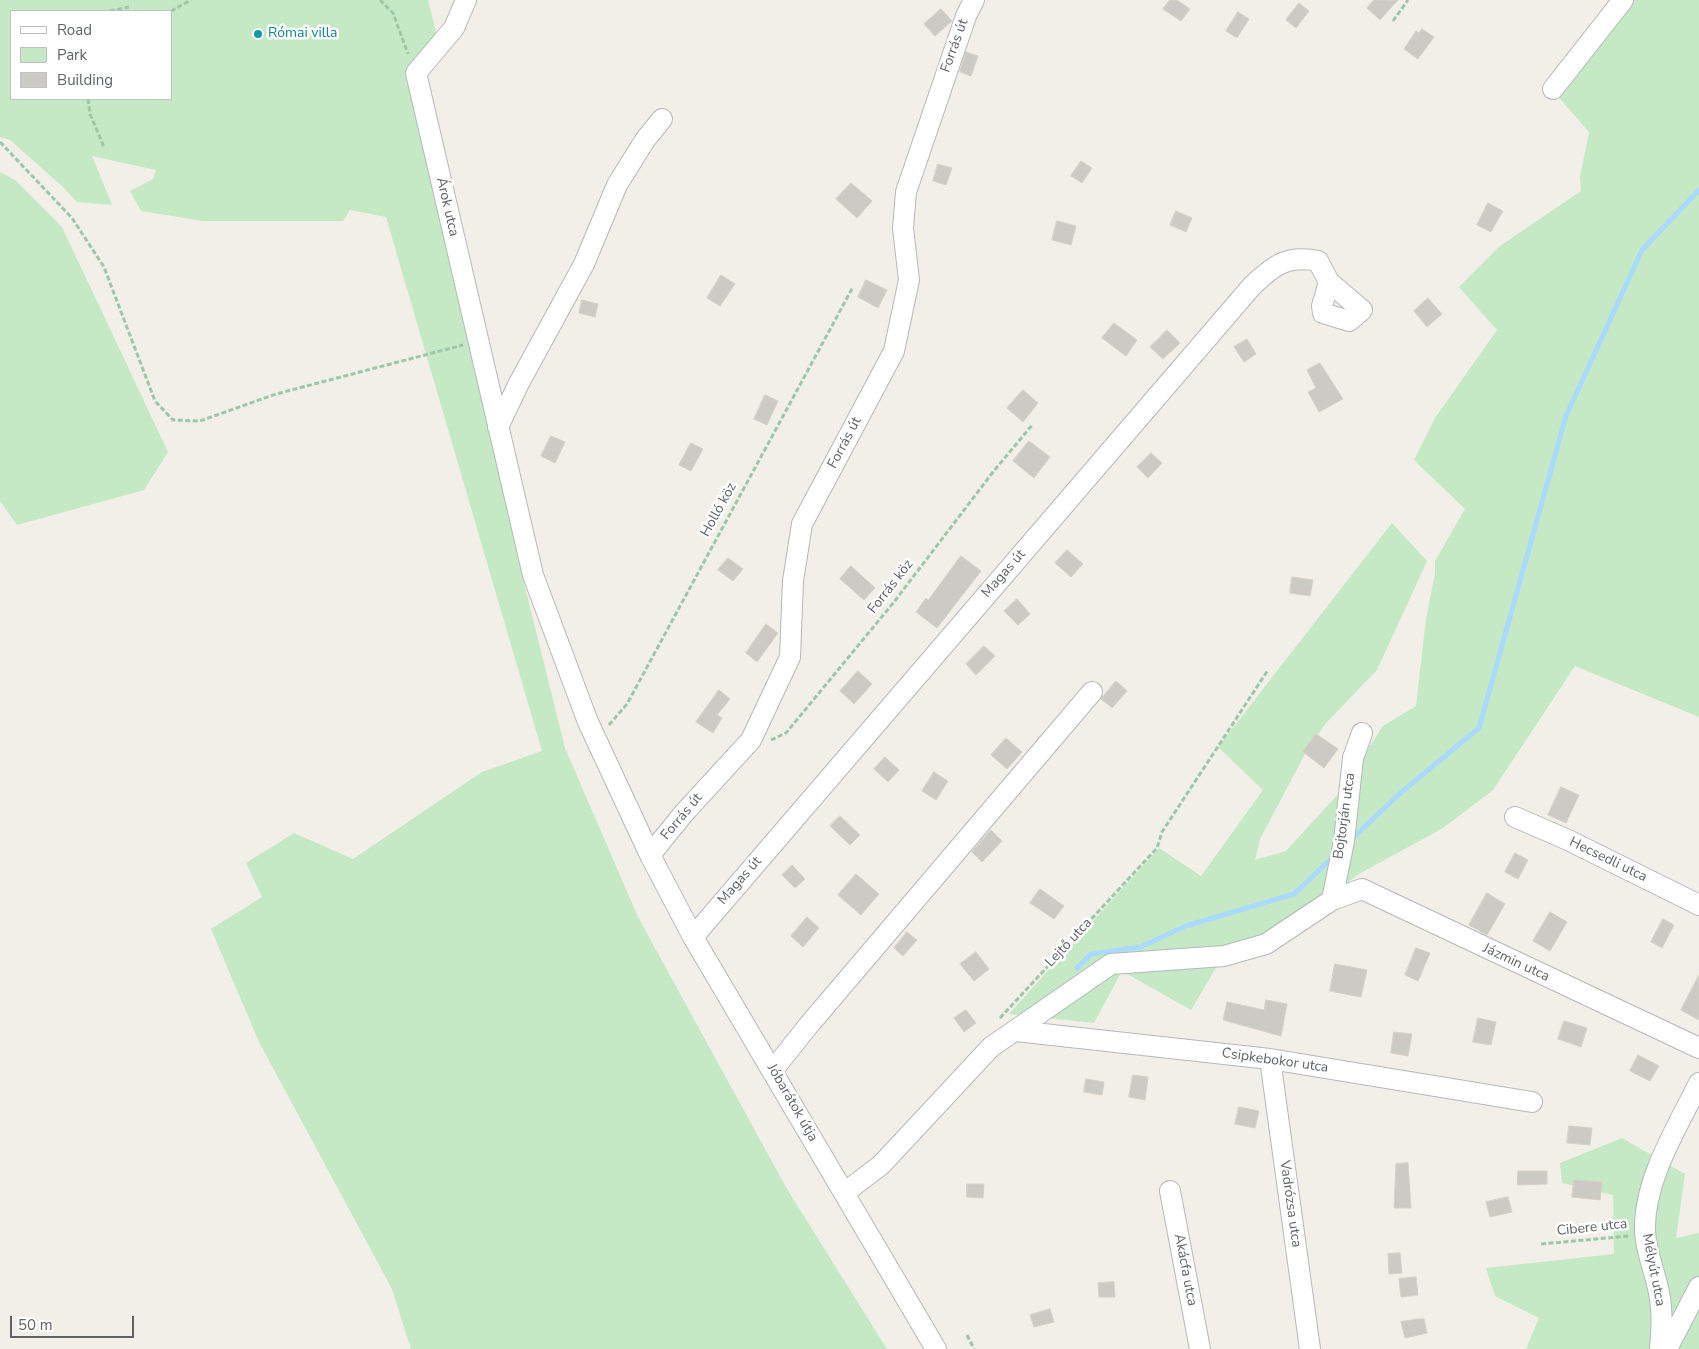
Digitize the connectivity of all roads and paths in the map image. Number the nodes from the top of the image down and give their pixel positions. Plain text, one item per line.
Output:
1 (191, 0) edge
2 (380, 0) edge
3 (466, 0) edge
4 (974, 0) edge
5 (1408, 0) edge
6 (1623, 0) edge
7 (129, 7) dead end
8 (115, 10) edge
9 (172, 10) edge
10 (1393, 21) dead end
11 (416, 74) junction
12 (1553, 90) dead end
13 (88, 100) edge
14 (662, 119) dead end
15 (0, 142) edge
16 (104, 147) dead end
17 (1329, 282) dead end
18 (853, 287) dead end
19 (478, 341) junction
20 (1034, 424) dead end
21 (498, 427) junction
22 (1268, 670) dead end
23 (1092, 692) dead end
24 (1362, 733) dead end
25 (597, 738) junction
26 (751, 740) junction
27 (1515, 817) dead end
28 (650, 855) junction
29 (1332, 900) junction
30 (1699, 905) edge
31 (692, 937) junction
32 (1016, 1031) junction
33 (991, 1047) junction
34 (1699, 1048) edge
35 (1270, 1059) junction
36 (773, 1070) junction
37 (1699, 1083) edge
38 (1532, 1102) dead end
39 (1170, 1191) dead end
40 (844, 1193) junction
41 (1645, 1234) junction
42 (1541, 1244) dead end
43 (1699, 1287) edge
44 (967, 1335) dead end
45 (936, 1349) edge
46 (974, 1349) edge
47 (1200, 1349) edge
48 (1310, 1349) edge
49 (1660, 1349) edge
50 (1667, 1349) edge

1 - 9 path
2 - 11 path
3 - 11 street
4 - 26 street, Forrás út
5 - 10 path
6 - 12 street
7 - 8 path
11 - 19 street, Árok utca
13 - 16 path
14 - 21 street
15 - 19 path
17 - 31 street, Magas út
18 - 25 path, Holló köz
19 - 21 street, Árok utca
20 - 26 path, Forrás köz
21 - 25 street, Árok utca
22 - 33 path, Lejtő utca
23 - 36 street
24 - 29 street, Bojtorján utca
25 - 28 street, Jóbarátok útja
26 - 28 street, Forrás út
27 - 30 street, Hecsedli utca
28 - 31 street, Jóbarátok útja
29 - 32 street, Jázmin utca
29 - 34 street, Jázmin utca
31 - 36 street, Jóbarátok útja
32 - 33 street, Jázmin utca
32 - 35 street, Csipkebokor utca
33 - 40 street
35 - 38 street, Csipkebokor utca
35 - 48 street, Vadrózsa utca
36 - 40 street, Jóbarátok útja
37 - 41 street, Mélyút utca
39 - 47 street, Akácfa utca
40 - 45 street, Jóbarátok útja
41 - 42 path, Cibere utca
41 - 49 street, Mélyút utca
43 - 50 street
44 - 46 path

